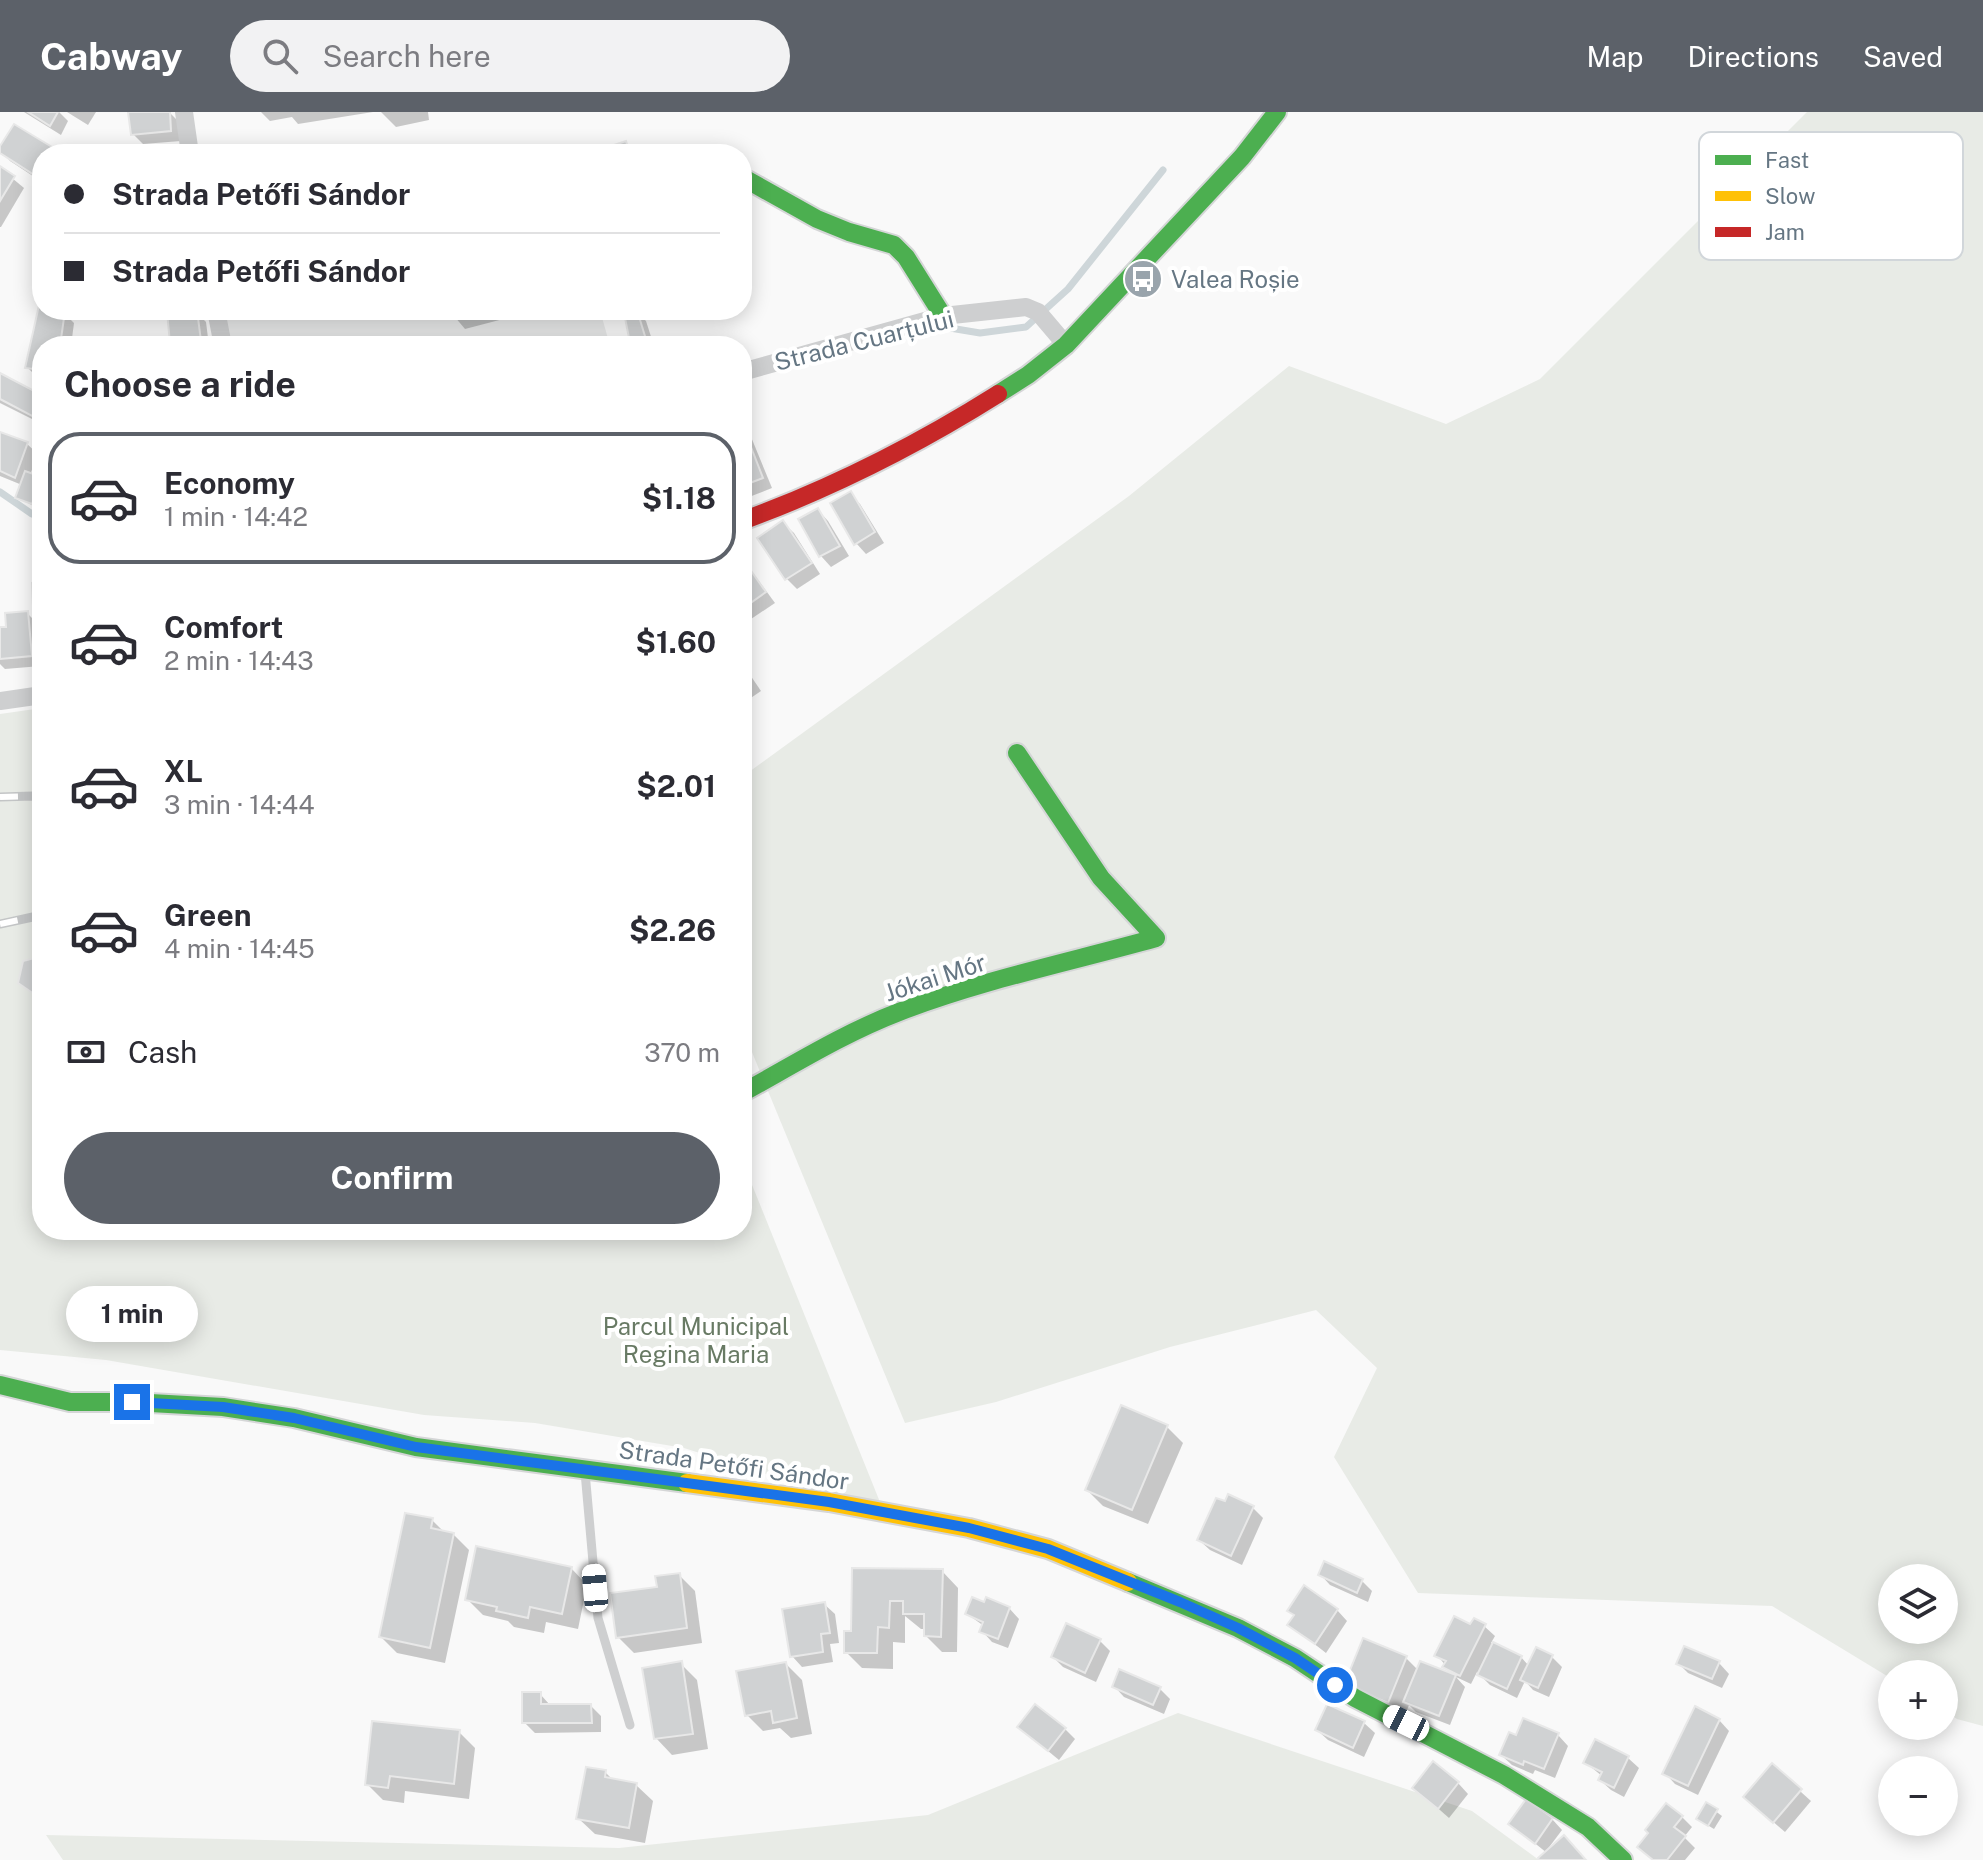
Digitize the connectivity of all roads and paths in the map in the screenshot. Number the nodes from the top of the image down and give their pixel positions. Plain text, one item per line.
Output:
1 (184, 112) edge
2 (1277, 112) edge
3 (189, 144) edge
4 (752, 183) edge
5 (943, 316) junction
6 (1066, 345) junction
7 (752, 369) edge
8 (752, 517) edge
9 (32, 696) edge
10 (0, 701) edge
11 (1017, 753) dead end
12 (752, 1088) edge
13 (0, 1385) edge
14 (585, 1468) junction
15 (630, 1725) dead end
16 (1623, 1860) edge

1 - 3 street
2 - 6 street
4 - 5 street
5 - 6 street, Strada Cuarțului
5 - 7 street, Strada Cuarțului
6 - 8 street
9 - 10 street
11 - 12 street, Jókai Mór
13 - 14 street, Strada Petőfi Sándor
14 - 15 lane
14 - 16 street, Strada Petőfi Sándor

